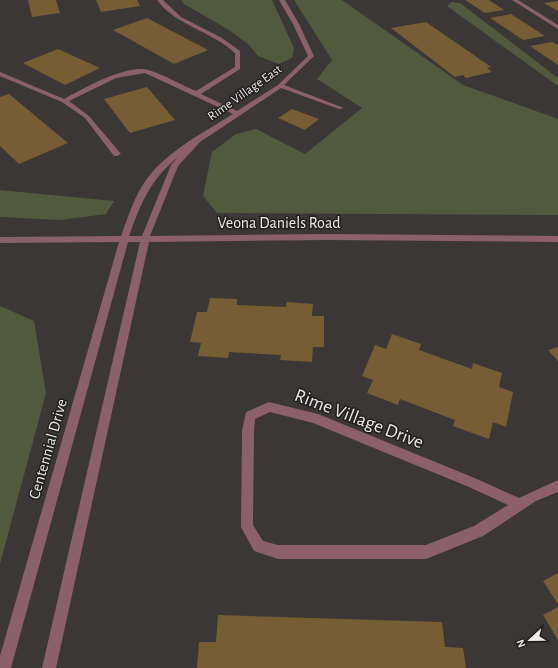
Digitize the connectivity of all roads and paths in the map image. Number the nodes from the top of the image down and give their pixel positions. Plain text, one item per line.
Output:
1 (160, 0) edge
2 (282, 0) edge
3 (515, 0) edge
4 (558, 27) edge
5 (1, 74) dead end
6 (280, 86) junction
7 (196, 94) junction
8 (64, 101) junction
9 (341, 108) dead end
10 (237, 113) junction
11 (197, 140) junction
12 (117, 154) dead end
13 (145, 238) junction
14 (124, 239) junction
15 (558, 239) edge
16 (0, 240) edge
17 (558, 486) edge
18 (519, 504) junction
19 (4, 668) edge
20 (49, 668) edge

1 - 7 street
2 - 6 street, Rime Village East
3 - 4 street
5 - 8 street
6 - 9 street
6 - 10 street, Rime Village East
7 - 8 street
7 - 10 street
8 - 12 street
10 - 11 street, Rime Village East
11 - 13 street, Rime Village East
11 - 14 street, Rime Village East
13 - 14 street, Veona Daniels Road
13 - 15 street, Veona Daniels Road
13 - 20 street
14 - 16 street, Veona Daniels Road
14 - 19 street, Centennial Drive
17 - 18 street, Rime Village Drive
18 - 18 street, Rime Village Drive

